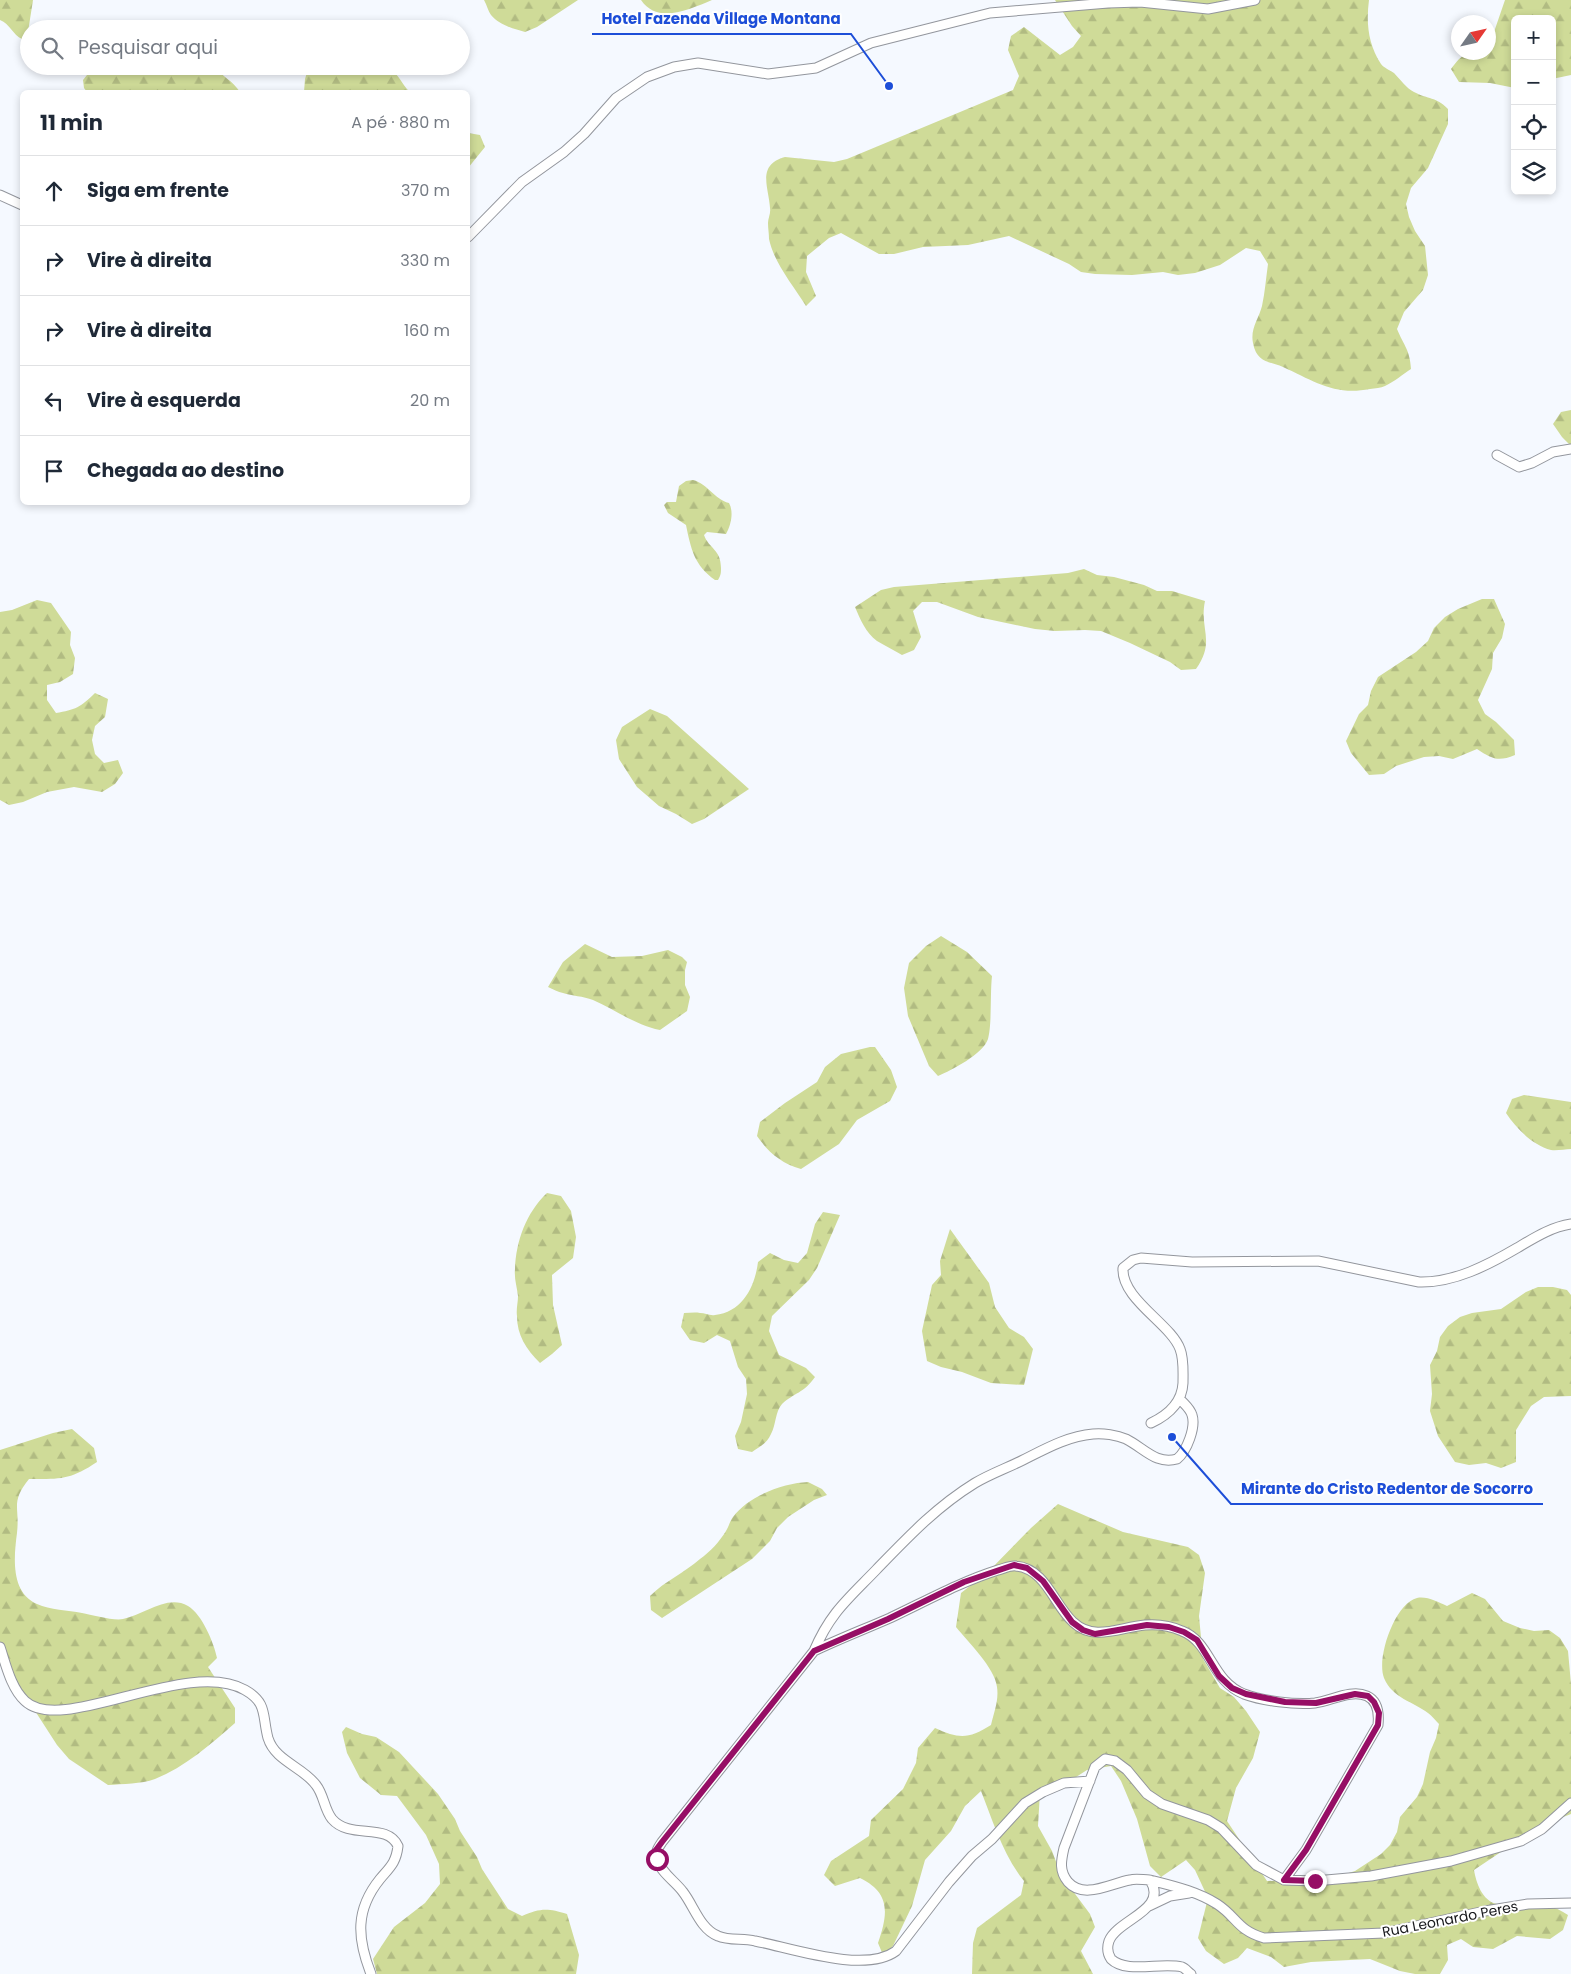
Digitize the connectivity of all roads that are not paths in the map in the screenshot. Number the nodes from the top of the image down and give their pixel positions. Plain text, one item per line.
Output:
1 (1255, 0) edge
2 (0, 195) edge
3 (20, 204) edge
4 (470, 235) edge
5 (1571, 449) edge
6 (1497, 455) dead end
7 (1571, 1224) edge
8 (1180, 1399) junction
9 (1151, 1423) dead end
10 (0, 1647) edge
11 (814, 1651) junction
12 (1090, 1781) junction
13 (1571, 1803) edge
14 (1150, 1880) junction
15 (1284, 1880) junction
16 (1194, 1892) junction
17 (1571, 1902) edge
18 (1149, 1906) junction
19 (371, 1974) edge
20 (1191, 1974) edge

1 - 4 street
2 - 3 street
5 - 6 street
7 - 8 street
8 - 9 street
8 - 11 street
10 - 19 street
11 - 12 street
11 - 15 street
12 - 14 street, Rua Leonardo Peres
12 - 15 street, Rua Leonardo Peres
13 - 15 street
14 - 16 street, Rua Leonardo Peres
14 - 18 street
16 - 17 street, Rua Leonardo Peres
16 - 18 street
18 - 20 street

